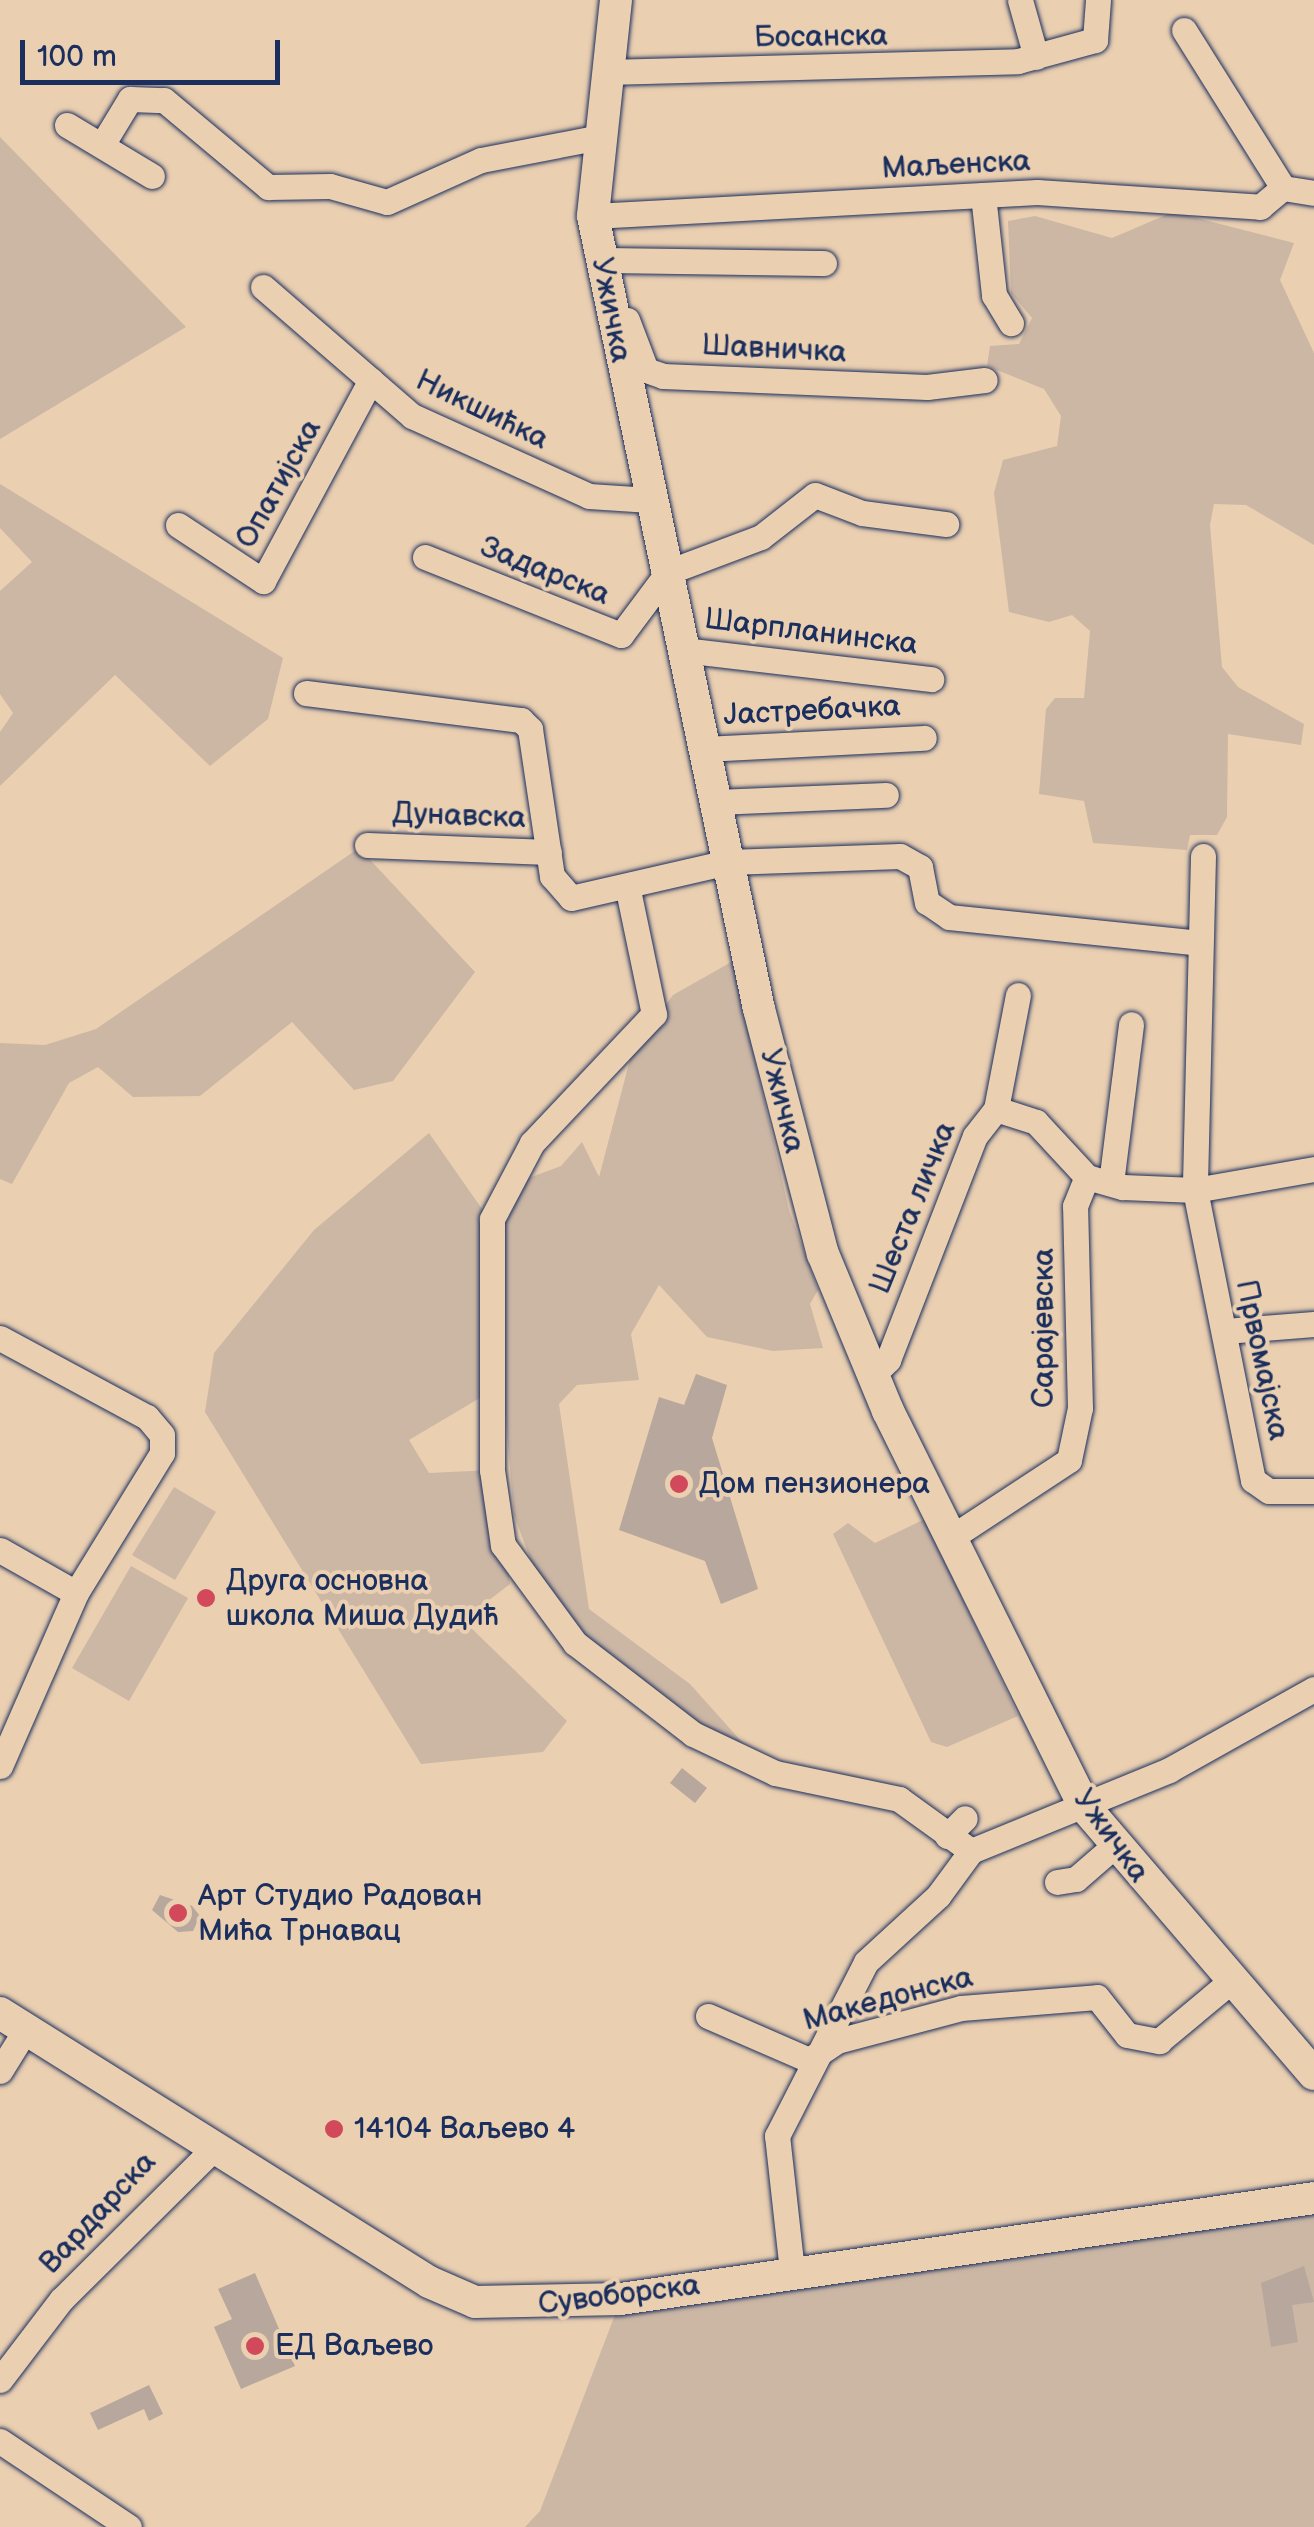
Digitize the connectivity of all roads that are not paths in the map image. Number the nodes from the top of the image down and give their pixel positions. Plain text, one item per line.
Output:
1 (616, 0) edge
2 (1020, 0) edge
3 (1098, 0) edge
4 (1184, 30) dead end
5 (1036, 58) junction
6 (606, 72) junction
7 (67, 125) dead end
8 (596, 138) junction
9 (102, 145) junction
10 (152, 176) dead end
11 (1282, 188) junction
12 (1314, 193) edge
13 (982, 195) junction
14 (593, 216) junction
15 (601, 260) junction
16 (824, 263) dead end
17 (263, 287) dead end
18 (608, 298) junction
19 (1010, 323) dead end
20 (371, 380) junction
21 (985, 380) dead end
22 (650, 500) junction
23 (946, 524) dead end
24 (178, 525) dead end
25 (426, 557) dead end
26 (668, 572) junction
27 (683, 650) junction
28 (932, 679) dead end
29 (306, 694) dead end
30 (924, 738) dead end
31 (704, 749) junction
32 (886, 795) dead end
33 (716, 802) junction
34 (367, 845) dead end
35 (549, 852) junction
36 (1203, 856) dead end
37 (728, 862) junction
38 (628, 890) junction
39 (1200, 942) junction
40 (1018, 996) dead end
41 (1131, 1024) dead end
42 (996, 1108) junction
43 (1314, 1170) edge
44 (1099, 1180) junction
45 (1194, 1190) junction
46 (1314, 1324) edge
47 (1225, 1331) junction
48 (0, 1338) edge
49 (872, 1376) junction
50 (1314, 1491) edge
51 (952, 1538) junction
52 (0, 1550) edge
53 (76, 1593) junction
54 (1314, 1688) edge
55 (0, 1766) edge
56 (1084, 1806) junction
57 (1113, 1847) junction
58 (971, 1850) junction
59 (1057, 1882) dead end
60 (1232, 1982) junction
61 (708, 2016) dead end
62 (13, 2021) edge
63 (809, 2060) junction
64 (0, 2071) edge
65 (1314, 2074) edge
66 (216, 2147) junction
67 (1314, 2198) edge
68 (792, 2271) junction
69 (0, 2380) edge
70 (0, 2441) edge
71 (128, 2527) edge

1 - 6 main road, Ужичка
2 - 5 street
3 - 5 street, Босанска
4 - 11 street
5 - 6 street, Босанска
6 - 8 main road, Ужичка
7 - 9 street
8 - 9 street
8 - 14 main road, Ужичка
9 - 10 street
11 - 12 street
11 - 13 street, Маљенска
13 - 14 street, Маљенска
13 - 19 street
14 - 15 main road, Ужичка
15 - 16 street
15 - 18 main road, Ужичка
17 - 20 street, Никшићка
18 - 21 street, Шавничка
18 - 22 main road, Ужичка
20 - 22 street, Никшићка
20 - 24 street, Опатијска
22 - 26 main road, Ужичка
23 - 26 street
25 - 26 street, Задарска
26 - 27 main road, Ужичка
27 - 28 street, Шарпланинска
27 - 31 main road, Ужичка
29 - 35 street
30 - 31 street, Јастребачка
31 - 33 main road, Ужичка
32 - 33 street
33 - 37 main road, Ужичка
34 - 35 street, Дунавска
35 - 38 street
36 - 39 street, Првомајска
37 - 38 street
37 - 39 street
37 - 49 main road, Ужичка
38 - 58 street
39 - 45 street, Првомајска
40 - 42 street
41 - 44 street, Сарајевска
42 - 44 street, Шеста личка
42 - 49 street, Шеста личка
43 - 45 street
44 - 45 street
44 - 51 street, Сарајевска
45 - 47 street, Првомајска
46 - 47 street
47 - 50 street, Првомајска
48 - 53 street
49 - 51 main road, Ужичка
51 - 56 main road, Ужичка
52 - 53 street
53 - 55 street
54 - 56 street
56 - 57 main road, Ужичка
56 - 58 street
57 - 59 street
57 - 60 main road, Ужичка
58 - 63 street
60 - 63 street, Македонска
60 - 65 main road, Ужичка
61 - 63 street, Македонска
62 - 64 street
62 - 66 main road, Сувоборска
63 - 68 street
66 - 68 main road, Сувоборска
66 - 69 street, Вардарска
67 - 68 main road, Сувоборска
70 - 71 street

